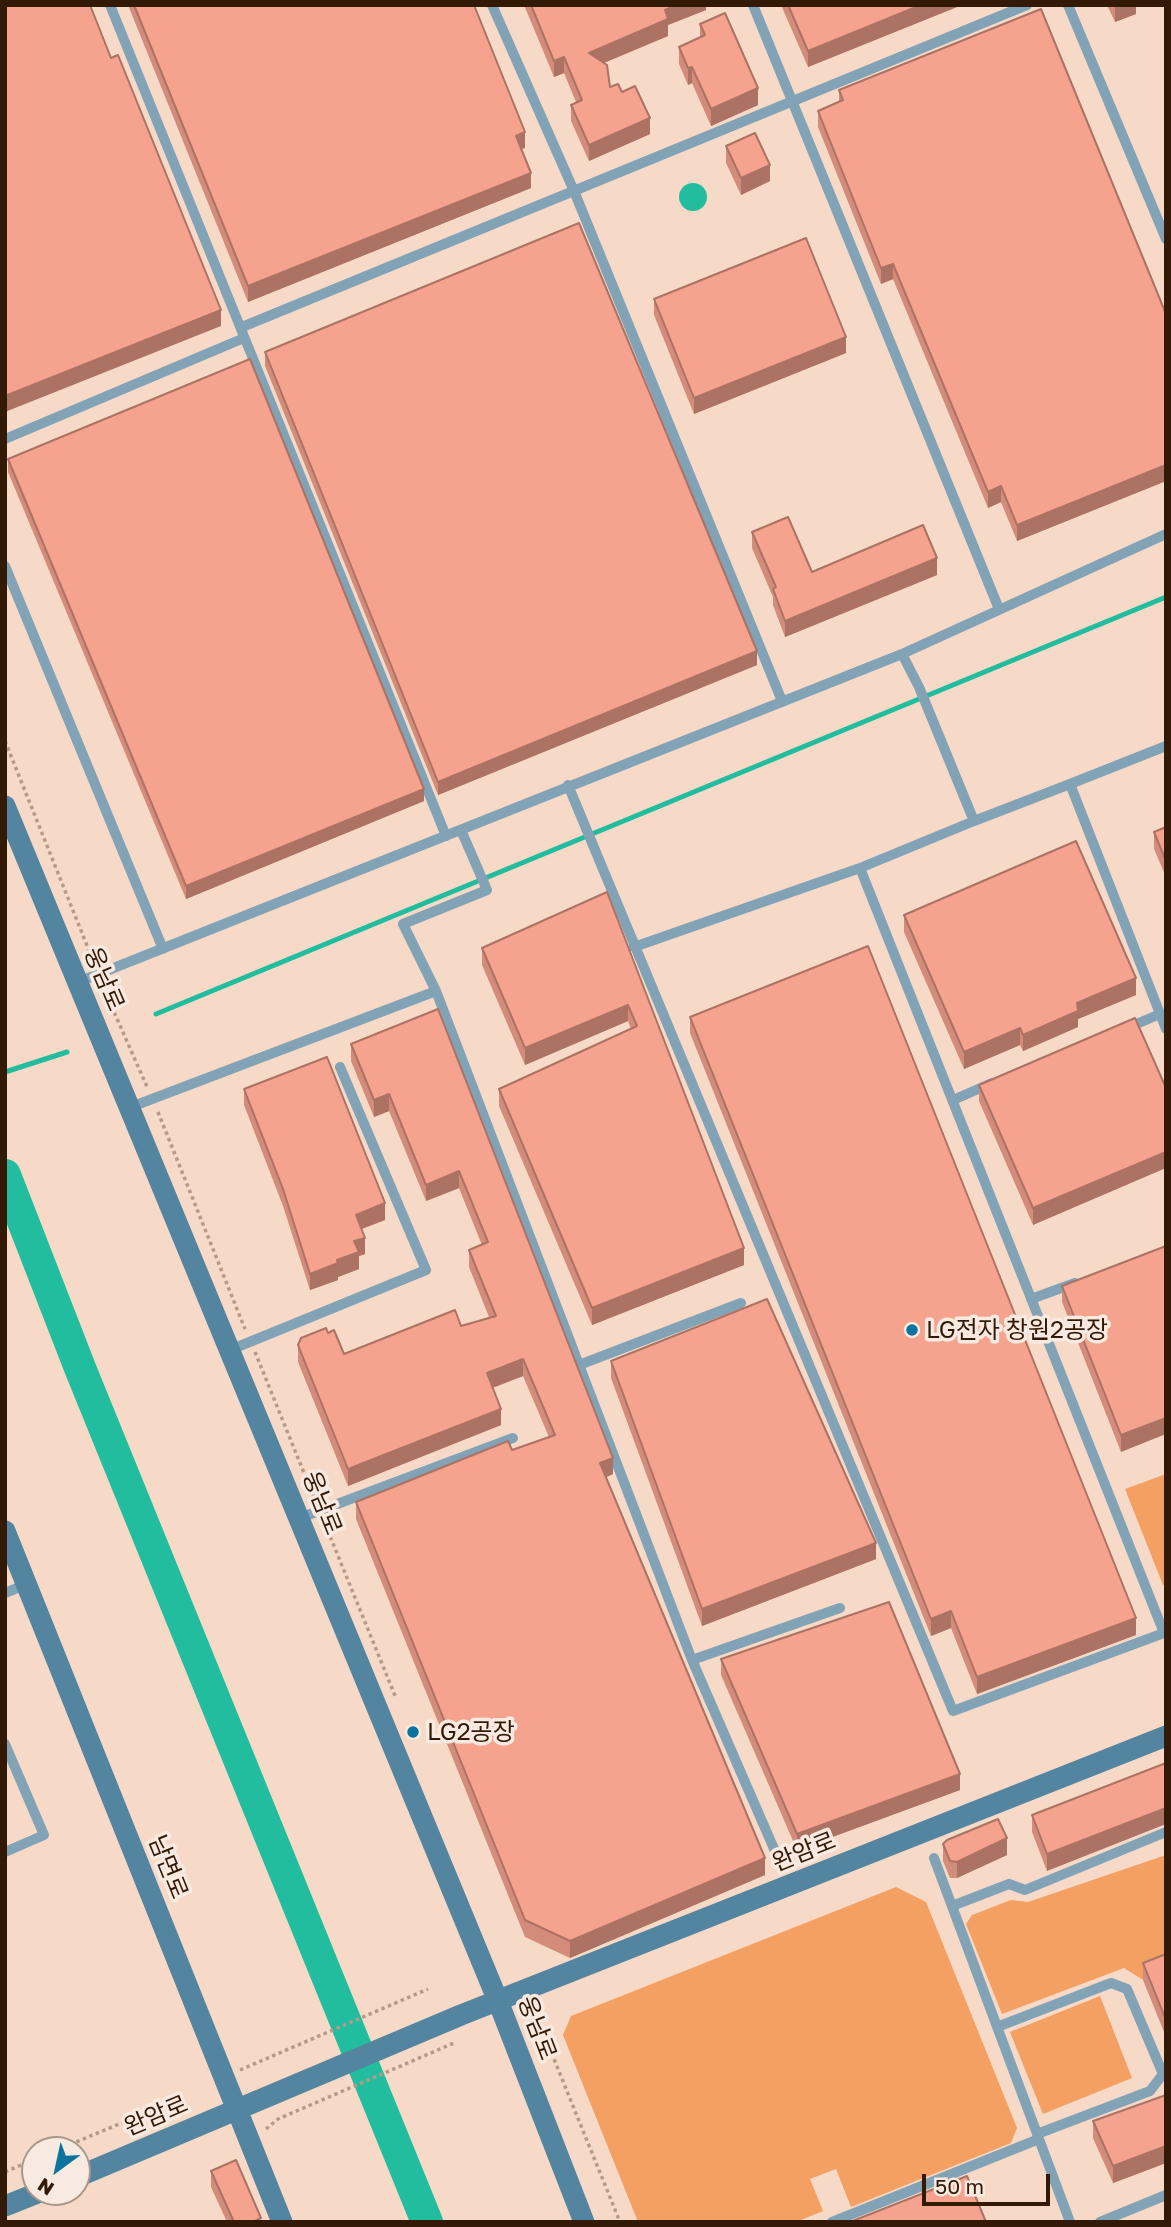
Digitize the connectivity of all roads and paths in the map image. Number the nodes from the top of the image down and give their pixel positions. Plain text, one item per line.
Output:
1 (110, 5) edge
2 (492, 5) edge
3 (753, 5) edge
4 (1027, 5) edge
5 (1068, 5) edge
6 (792, 102) junction
7 (574, 191) junction
8 (1166, 239) edge
9 (243, 332) junction
10 (5, 439) edge
11 (1166, 534) edge
12 (5, 566) edge
13 (999, 609) junction
14 (902, 654) junction
15 (782, 701) junction
16 (1166, 746) edge
17 (1070, 784) junction
18 (568, 785) junction
19 (5, 807) edge
20 (974, 821) junction
21 (461, 830) junction
22 (446, 836) junction
23 (860, 867) junction
24 (634, 947) junction
25 (163, 949) junction
26 (76, 984) junction
27 (436, 990) junction
28 (1160, 1014) junction
29 (1166, 1029) edge
30 (1111, 1034) edge
31 (340, 1067) dead end
32 (1002, 1080) edge
33 (953, 1100) junction
34 (131, 1107) junction
35 (1092, 1276) edge
36 (1031, 1299) junction
37 (741, 1303) dead end
38 (230, 1350) junction
39 (579, 1365) junction
40 (513, 1438) dead end
41 (300, 1518) junction
42 (5, 1531) edge
43 (27, 1584) junction
44 (5, 1593) edge
45 (841, 1608) dead end
46 (1165, 1632) edge
47 (692, 1660) junction
48 (1166, 1736) edge
49 (5, 1744) edge
50 (1166, 1832) edge
51 (5, 1852) edge
52 (778, 1858) dead end
53 (934, 1858) dead end
54 (952, 1906) junction
55 (428, 1989) dead end
56 (498, 2001) junction
57 (541, 2026) dead end
58 (997, 2027) junction
59 (454, 2043) dead end
60 (237, 2071) dead end
61 (186, 2096) dead end
62 (246, 2105) junction
63 (262, 2132) dead end
64 (90, 2136) edge
65 (1038, 2136) junction
66 (91, 2171) edge
67 (1166, 2195) edge
68 (282, 2222) edge
69 (584, 2222) edge
70 (620, 2222) edge
71 (832, 2222) edge
72 (1070, 2222) edge
73 (1100, 2222) edge

1 - 9 lane
2 - 7 lane
3 - 6 lane
4 - 6 lane
5 - 8 lane
6 - 7 lane
6 - 13 lane
7 - 9 lane
7 - 15 lane
9 - 10 lane
9 - 22 lane
11 - 13 lane
12 - 25 lane
13 - 14 lane
14 - 15 lane
14 - 20 lane
15 - 18 lane
16 - 17 lane
17 - 20 lane
17 - 28 lane
18 - 21 lane
18 - 24 lane
19 - 26 street, 웅남로
20 - 23 lane
21 - 22 lane
21 - 27 lane
22 - 25 lane
23 - 24 lane
23 - 33 lane
24 - 46 lane
25 - 26 lane
26 - 34 street, 웅남로
27 - 34 lane
27 - 39 lane
28 - 29 lane
28 - 30 lane
31 - 38 lane
32 - 33 lane
33 - 36 lane
34 - 38 street, 웅남로
35 - 36 lane
36 - 46 lane
37 - 39 lane
38 - 41 street, 웅남로
39 - 47 lane
40 - 41 lane
41 - 56 street, 웅남로
42 - 43 street, 남면로
43 - 44 lane
43 - 62 street, 남면로
45 - 47 lane
47 - 52 lane
48 - 56 street, 완암로
49 - 51 lane
50 - 54 lane
53 - 54 lane
54 - 58 lane
55 - 60 path
56 - 62 street, 완암로
56 - 69 street, 웅남로
57 - 70 path
58 - 65 lane
58 - 65 lane
59 - 63 path
61 - 64 path
62 - 66 street, 완암로
62 - 68 street, 남면로
65 - 71 lane
65 - 72 lane
67 - 73 lane

